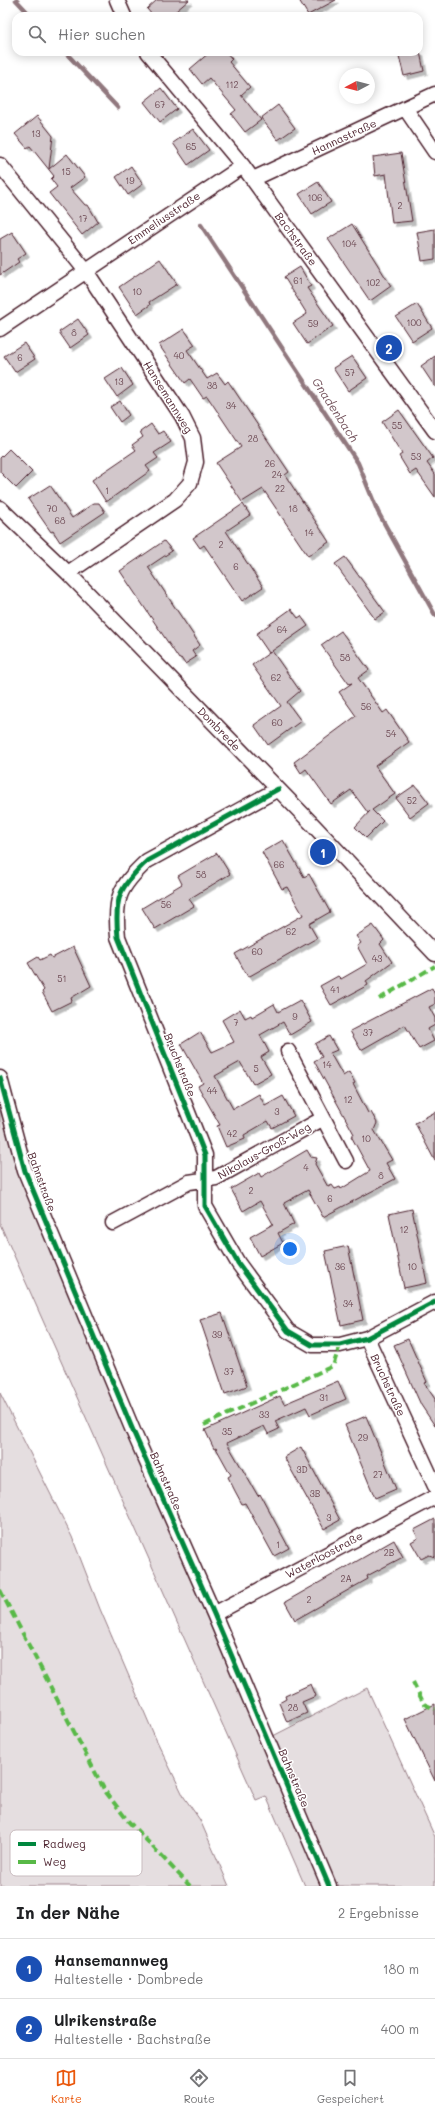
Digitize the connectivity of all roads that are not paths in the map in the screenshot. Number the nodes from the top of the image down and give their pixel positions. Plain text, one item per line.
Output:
1 (117, 0) edge
2 (122, 12) edge
3 (151, 56) edge
4 (435, 94) edge
5 (405, 108) junction
6 (435, 152) edge
7 (0, 165) edge
8 (243, 166) junction
9 (252, 179) junction
10 (86, 271) junction
11 (0, 329) edge
12 (435, 431) edge
13 (0, 508) edge
14 (68, 573) junction
15 (278, 789) junction
16 (435, 954) edge
17 (288, 1051) dead end
18 (0, 1078) edge
19 (322, 1119) junction
20 (346, 1161) dead end
21 (206, 1180) junction
22 (113, 1223) dead end
23 (435, 1302) edge
24 (366, 1338) junction
25 (435, 1486) edge
26 (435, 1497) edge
27 (214, 1614) junction
28 (329, 1886) edge

1 - 2 street
3 - 8 street, Bachstraße
4 - 5 street, Hannastraße
5 - 6 street
5 - 9 street, Hannastraße
7 - 10 street
8 - 9 street, Bachstraße
8 - 10 street, Emmeliusstraße
9 - 12 street, Bachstraße
10 - 11 street, Emmeliusstraße
10 - 14 street, Hansemannweg
13 - 14 street, Dombrede
14 - 15 street, Dombrede
15 - 16 street, Dombrede
15 - 21 street, Bruchstraße
17 - 19 street, Nikolaus-Groß-Weg
18 - 27 street, Bahnstraße
19 - 20 street, Nikolaus-Groß-Weg
19 - 21 street, Nikolaus-Groß-Weg
21 - 22 street, Nikolaus-Groß-Weg
21 - 24 street, Bruchstraße
23 - 24 street
24 - 25 street, Bruchstraße
26 - 27 street, Waterloostraße
27 - 28 street, Bahnstraße

